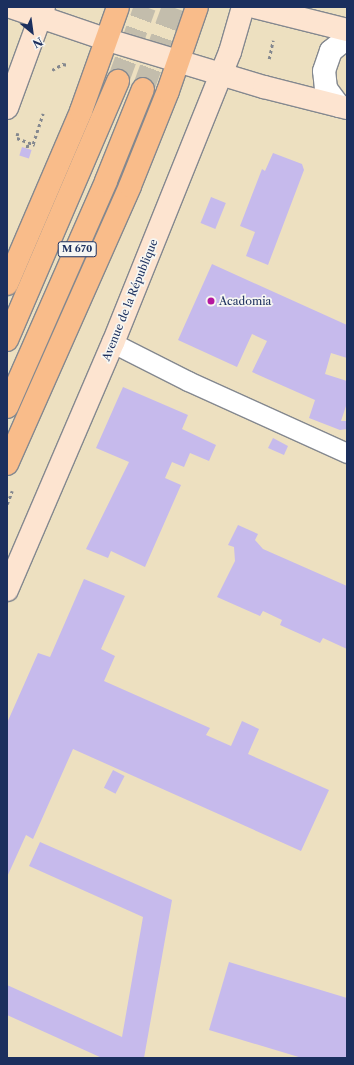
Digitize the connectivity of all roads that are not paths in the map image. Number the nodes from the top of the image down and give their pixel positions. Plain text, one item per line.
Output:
1 (10, 7) edge
2 (118, 7) edge
3 (196, 7) edge
4 (243, 7) edge
5 (255, 7) edge
6 (42, 13) edge
7 (347, 30) edge
8 (347, 38) edge
9 (108, 40) junction
10 (178, 61) junction
11 (222, 74) junction
12 (118, 81) tunnel mouth
13 (143, 89) tunnel mouth
14 (343, 107) edge
15 (7, 108) edge
16 (7, 284) edge
17 (7, 340) edge
18 (113, 343) junction
19 (7, 407) edge
20 (347, 453) edge
21 (7, 464) edge
22 (7, 590) edge

1 - 6 street
2 - 9 main road
3 - 10 main road
4 - 11 street, Avenue de la République
5 - 7 street
6 - 9 street
6 - 15 street
8 - 14 street
9 - 10 street
9 - 16 main road
10 - 11 street
10 - 21 main road
11 - 14 street
11 - 18 street, Avenue de la République
12 - 17 main road, M 670
13 - 19 main road, M 670
18 - 20 lane
18 - 22 street, Avenue de la République

